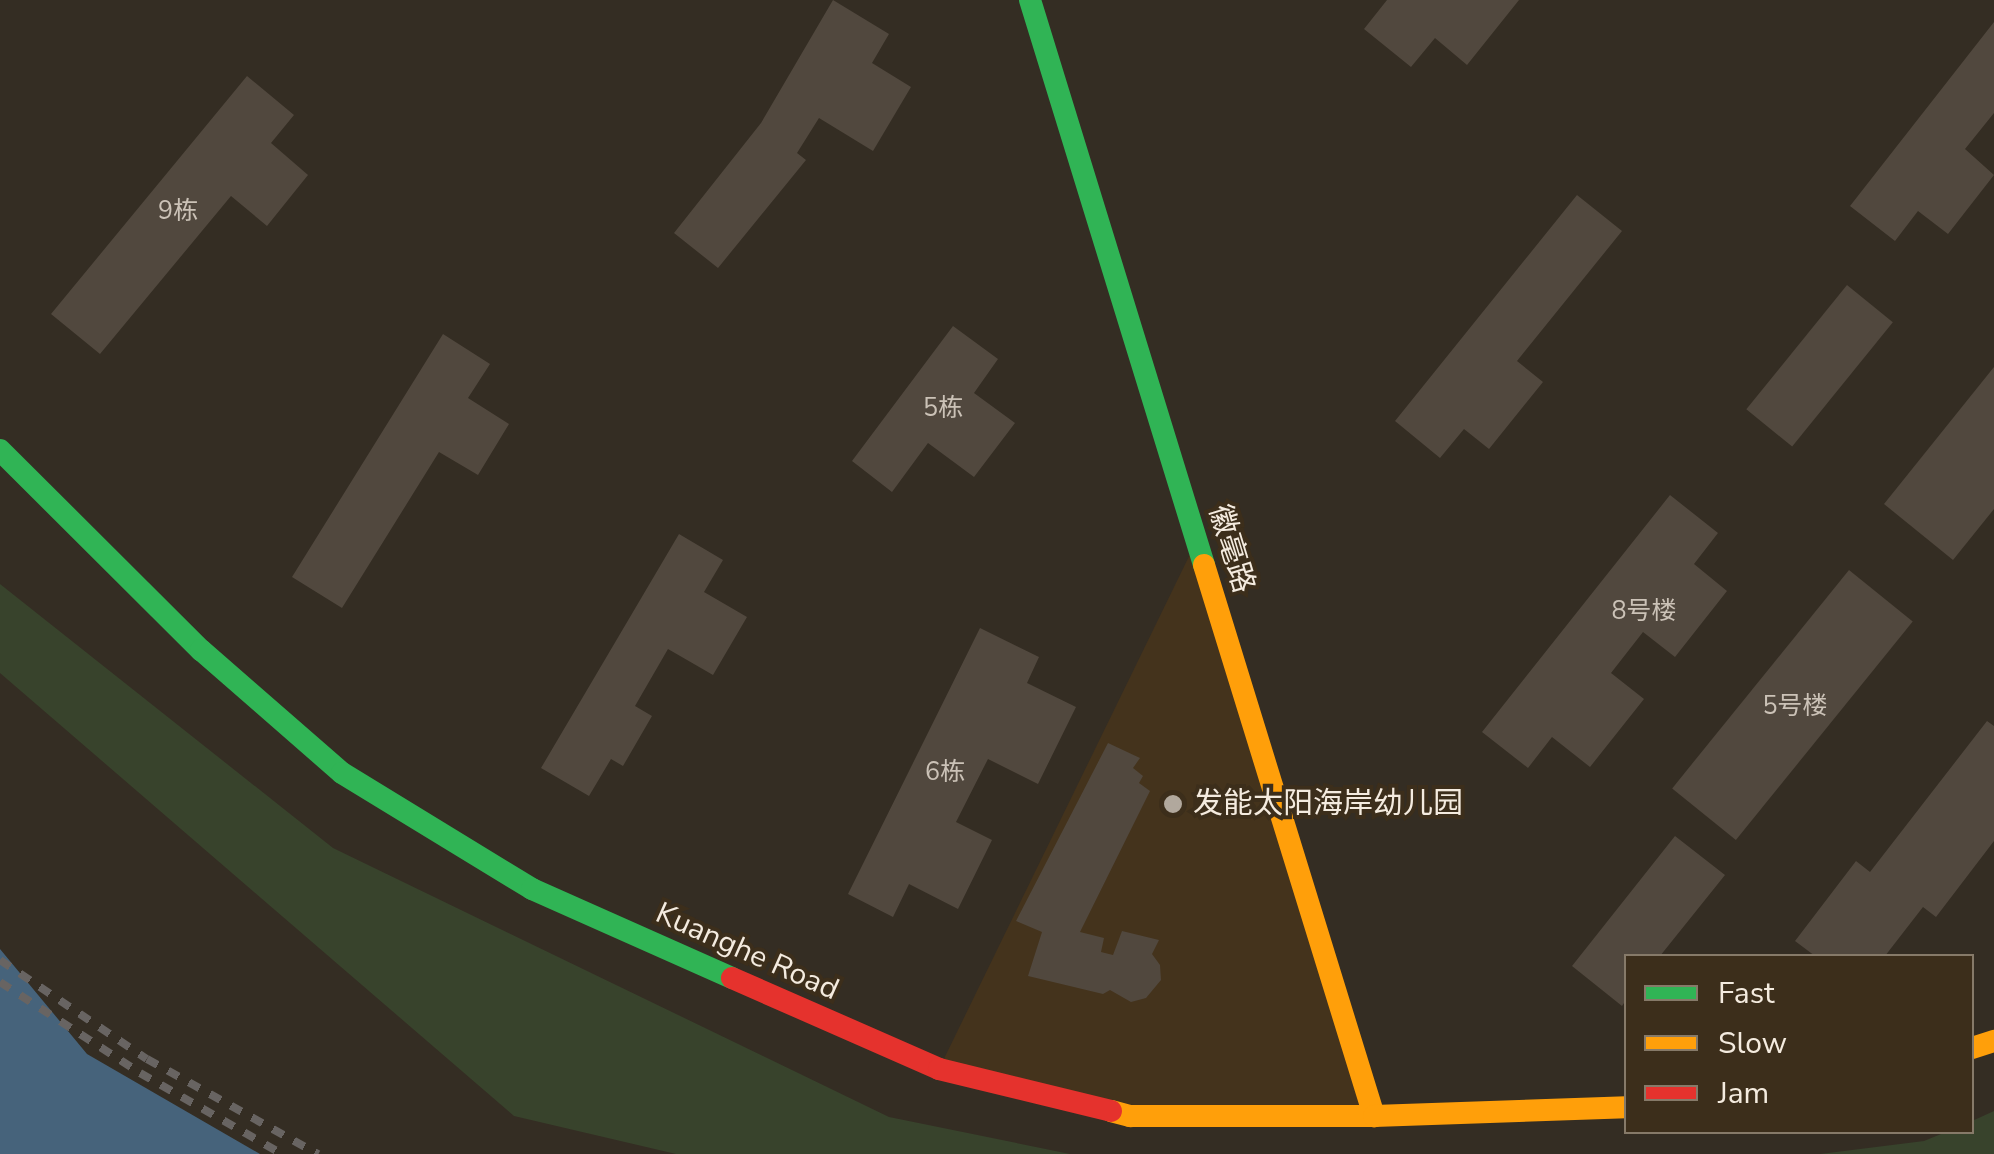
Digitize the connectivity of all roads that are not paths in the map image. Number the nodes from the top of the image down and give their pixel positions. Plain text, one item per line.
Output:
1 (1030, 0) edge
2 (0, 450) edge
3 (1624, 1107) edge
4 (1374, 1116) junction

1 - 4 street, 徽毫路
2 - 4 street, Kuanghe Road
3 - 4 street, Kuanghe Road

